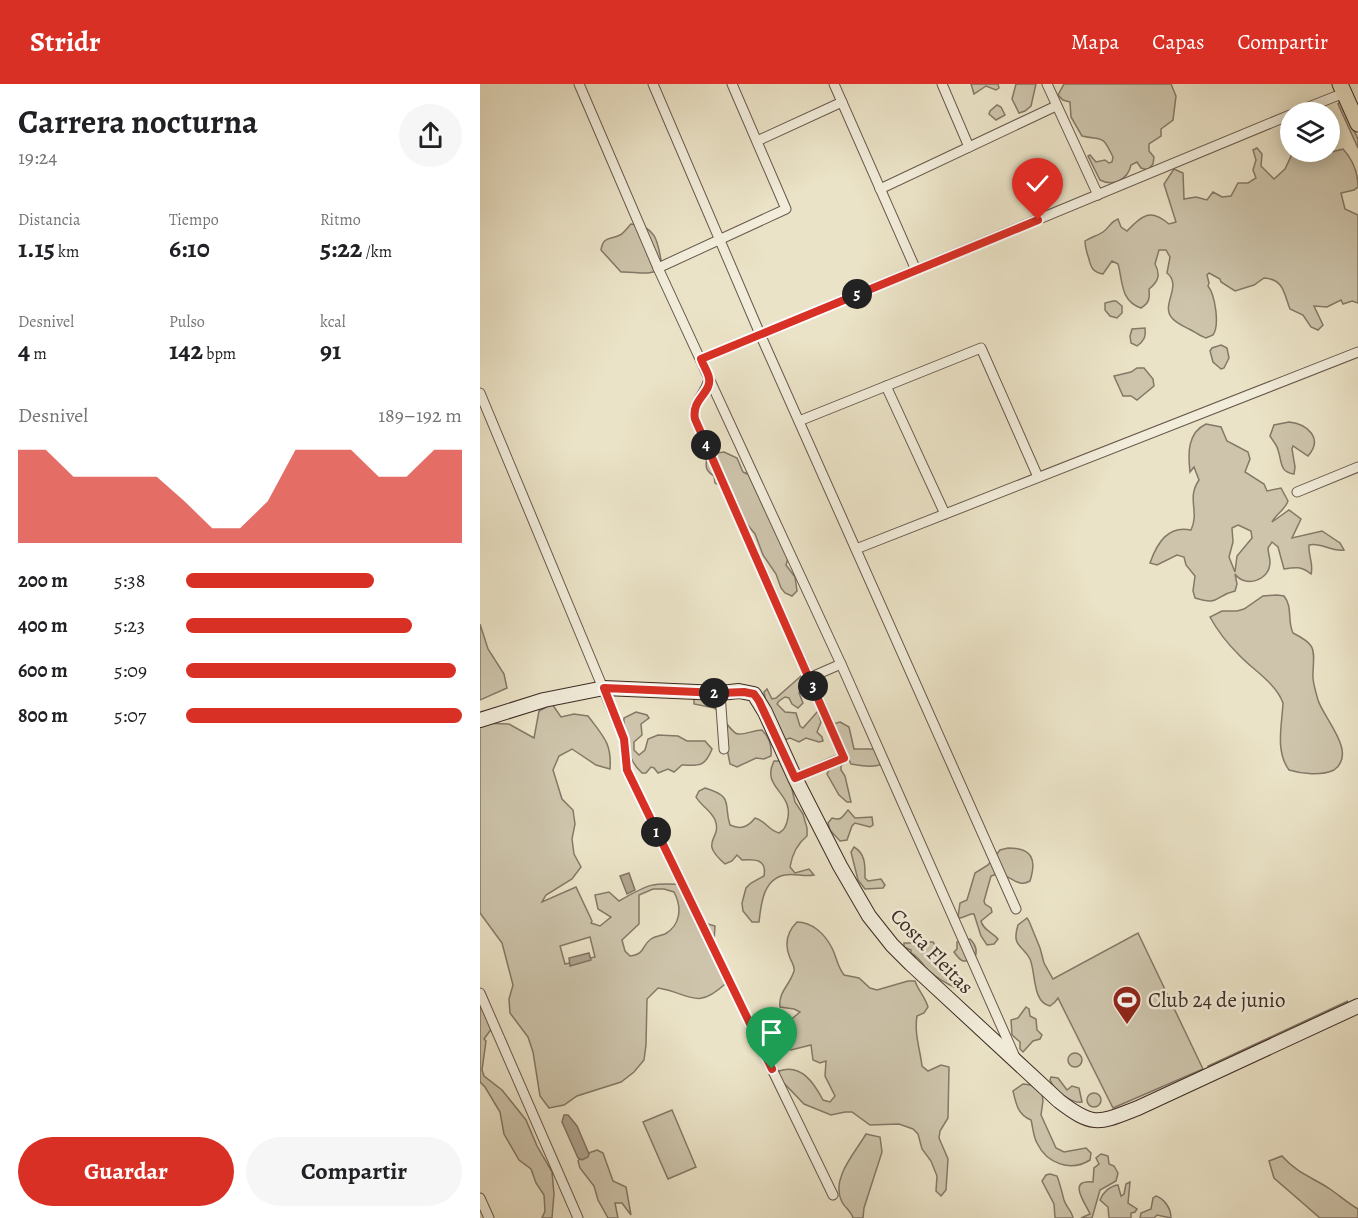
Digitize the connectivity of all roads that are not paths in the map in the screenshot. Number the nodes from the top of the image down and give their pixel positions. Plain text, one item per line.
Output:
1 (579, 84) edge
2 (653, 84) edge
3 (732, 84) edge
4 (834, 84) edge
5 (942, 84) edge
6 (1047, 84) edge
7 (1342, 88) edge
8 (842, 102) junction
9 (1315, 102) edge
10 (1056, 106) junction
11 (1280, 119) edge
12 (1358, 124) edge
13 (757, 141) junction
14 (969, 147) junction
15 (880, 189) junction
16 (1098, 195) junction
17 (720, 240) junction
18 (658, 268) junction
19 (916, 270) junction
20 (760, 334) junction
21 (1358, 352) edge
22 (701, 359) junction
23 (709, 378) junction
24 (886, 386) junction
25 (480, 393) edge
26 (799, 421) junction
27 (1358, 467) edge
28 (1038, 477) junction
29 (1297, 492) dead end
30 (945, 514) junction
31 (856, 549) junction
32 (841, 664) junction
33 (809, 678) junction
34 (604, 688) junction
35 (720, 693) junction
36 (480, 720) edge
37 (724, 748) dead end
38 (795, 778) junction
39 (1016, 909) dead end
40 (480, 993) edge
41 (1358, 1006) edge
42 (1018, 1062) junction
43 (833, 1195) dead end
44 (480, 1198) edge
45 (489, 1218) edge
46 (578, 1218) edge

1 - 18 street
2 - 17 street
3 - 13 street
4 - 8 street
5 - 14 street
6 - 10 street
7 - 9 street
7 - 12 main road
8 - 13 street
8 - 15 street
10 - 14 street
10 - 16 street
11 - 16 street
13 - 17 street
14 - 15 street
15 - 19 street
16 - 19 street
17 - 18 street
17 - 20 street
18 - 22 street
19 - 20 street
20 - 22 street
20 - 26 street
21 - 28 street
22 - 23 street
23 - 32 street
23 - 33 street
24 - 26 street
24 - 28 street
24 - 30 street
25 - 34 street
26 - 31 street
27 - 29 street
28 - 30 street
30 - 31 street
31 - 39 street
32 - 33 street
32 - 42 street
33 - 38 street
34 - 35 main road, Costa Fleitas
34 - 36 main road, Costa Fleitas
34 - 43 street
35 - 37 street
35 - 38 main road, Costa Fleitas
38 - 42 main road, Costa Fleitas
40 - 46 street
41 - 42 main road, Costa Fleitas
44 - 45 street

